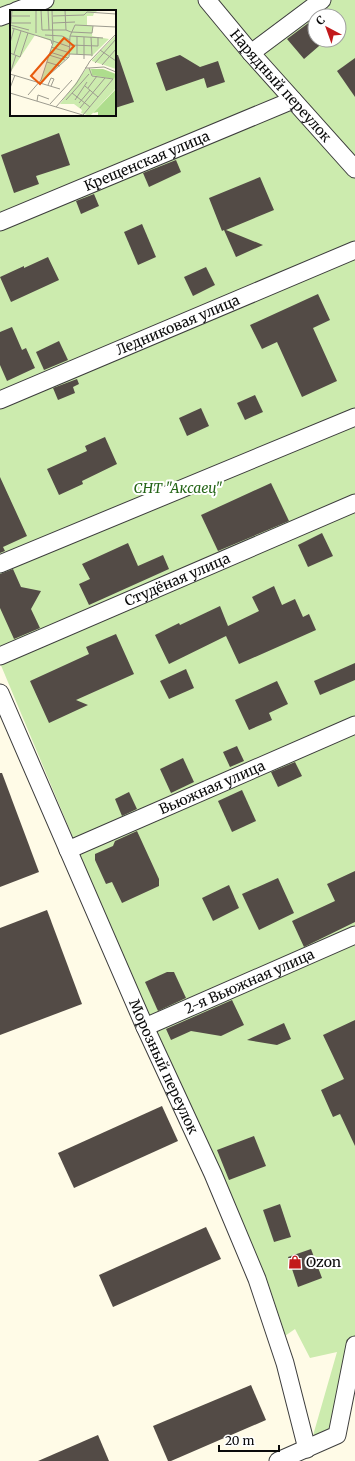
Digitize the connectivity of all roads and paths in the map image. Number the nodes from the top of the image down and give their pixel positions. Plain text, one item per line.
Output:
1 (45, 0) edge
2 (207, 0) edge
3 (322, 0) edge
4 (19, 10) edge
5 (10, 13) edge
6 (0, 17) edge
7 (251, 53) junction
8 (293, 100) junction
9 (355, 169) edge
10 (0, 222) edge
11 (355, 250) edge
12 (0, 400) edge
13 (355, 417) edge
14 (355, 503) edge
15 (0, 564) edge
16 (0, 656) edge
17 (0, 693) edge
18 (355, 725) edge
19 (68, 850) junction
20 (355, 935) edge
21 (145, 1027) junction
22 (355, 1345) edge
23 (307, 1448) junction
24 (278, 1461) edge

1 - 4 street
2 - 7 street, Нарядный переулок
3 - 7 street
5 - 6 street
7 - 8 street, Нарядный переулок
8 - 9 street, Нарядный переулок
8 - 10 street, Крещенская улица
11 - 12 street, Ледниковая улица
13 - 15 street
14 - 16 street, Студёная улица
17 - 19 street, Морозный переулок
18 - 19 street, Вьюжная улица
19 - 21 street, Морозный переулок
20 - 21 street, 2-я Вьюжная улица
21 - 23 street, Морозный переулок
22 - 23 street
23 - 24 street

